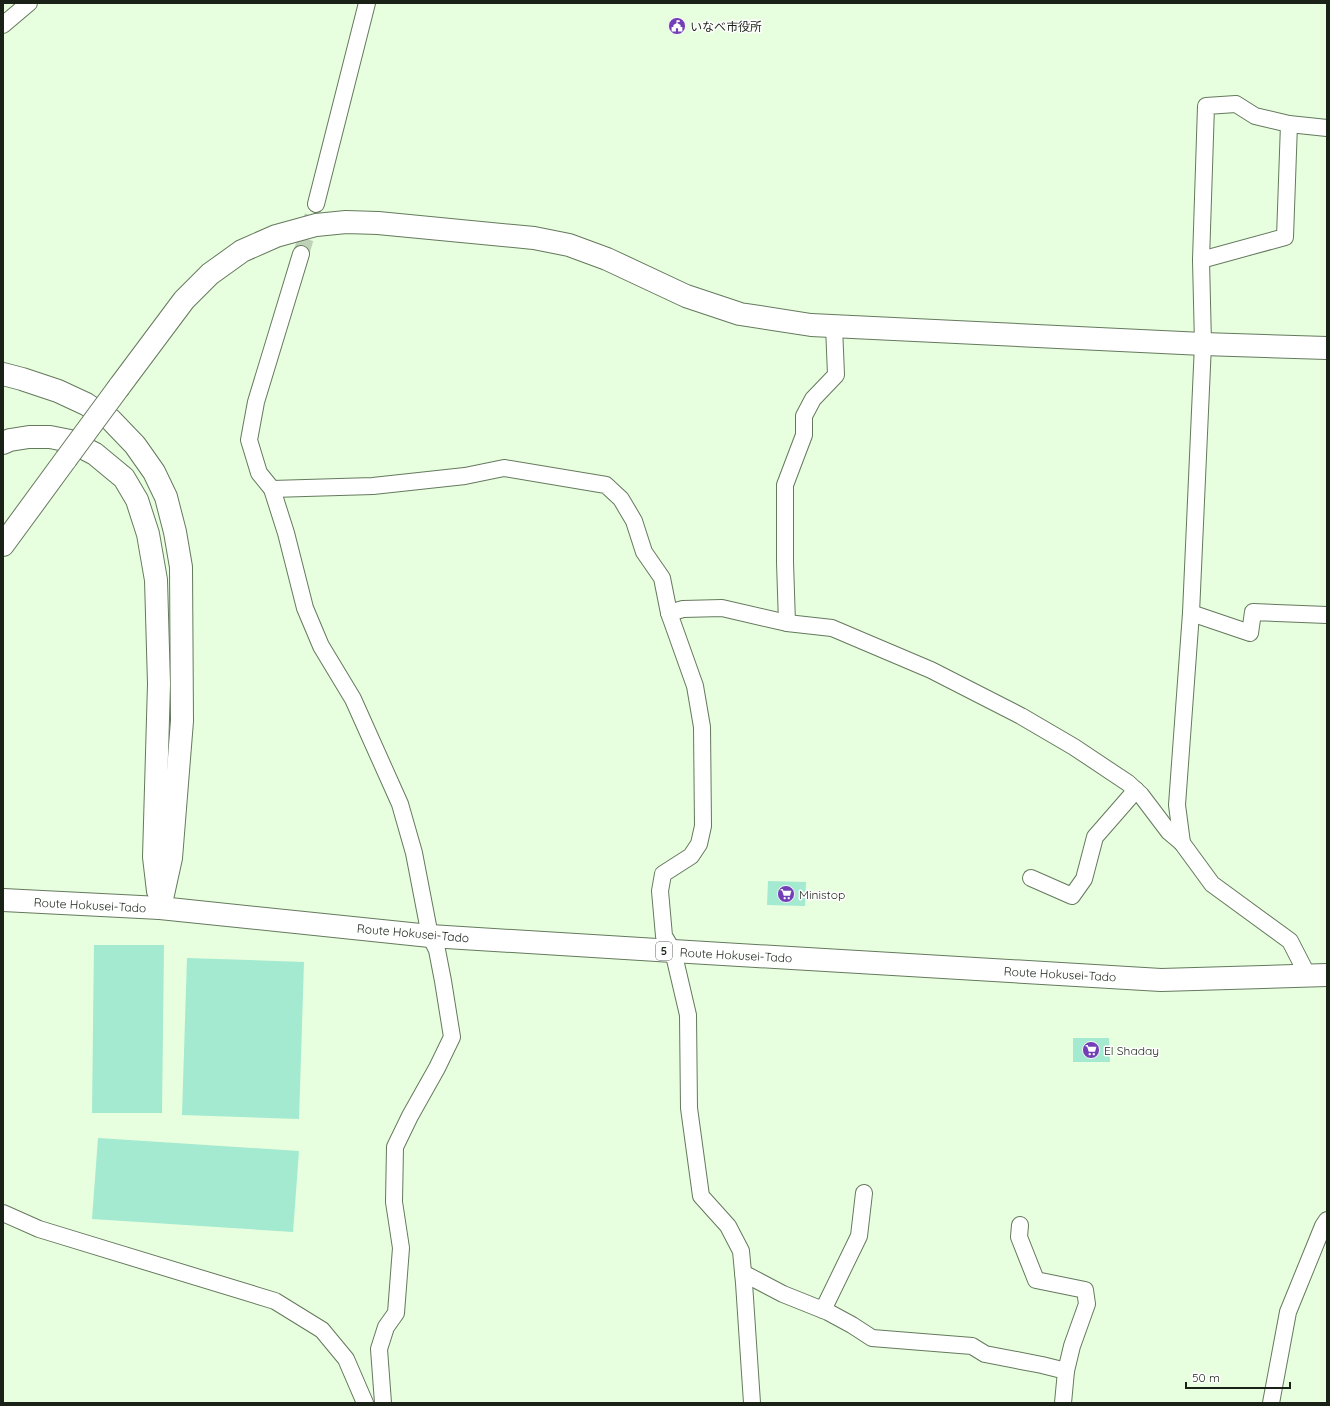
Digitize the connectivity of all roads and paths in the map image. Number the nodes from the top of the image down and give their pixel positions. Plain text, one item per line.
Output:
1 (29, 3) edge
2 (367, 3) edge
3 (3, 25) edge
4 (1289, 124) junction
5 (1327, 128) edge
6 (316, 204) tunnel mouth
7 (301, 254) tunnel mouth
8 (1201, 260) junction
9 (834, 326) junction
10 (1203, 344) junction
11 (1327, 348) edge
12 (3, 374) edge
13 (3, 443) edge
14 (272, 489) junction
15 (3, 545) edge
16 (669, 612) junction
17 (1191, 613) junction
18 (1327, 615) edge
19 (787, 623) junction
20 (1136, 790) junction
21 (1182, 843) junction
22 (1031, 878) dead end
23 (3, 900) edge
24 (160, 908) junction
25 (430, 936) junction
26 (673, 951) junction
27 (1318, 975) edge
28 (864, 1193) dead end
29 (3, 1213) edge
30 (1327, 1220) edge
31 (1020, 1225) dead end
32 (743, 1273) junction
33 (823, 1310) junction
34 (1066, 1371) junction
35 (365, 1403) edge
36 (383, 1403) edge
37 (752, 1403) edge
38 (1063, 1403) edge
39 (1271, 1403) edge

1 - 3 street
2 - 6 street
4 - 5 street
4 - 8 street
4 - 8 street
7 - 14 street
8 - 10 street
9 - 10 main road
9 - 15 main road, bridge
9 - 19 street
10 - 11 main road
10 - 17 street
12 - 24 main road
13 - 24 main road
14 - 16 street
14 - 25 street
16 - 19 street
16 - 26 street
17 - 18 street
17 - 21 street
19 - 20 street
20 - 21 street
20 - 22 street
21 - 27 street
23 - 24 main road, Route Hokusei-Tado / 5
24 - 25 main road, Route Hokusei-Tado / 5
25 - 26 main road, Route Hokusei-Tado / 5
25 - 36 street
26 - 27 main road, Route Hokusei-Tado / 5
26 - 32 street
28 - 33 street
29 - 35 street
30 - 39 street
31 - 34 street
32 - 33 street
32 - 37 street
33 - 34 street
34 - 38 street

